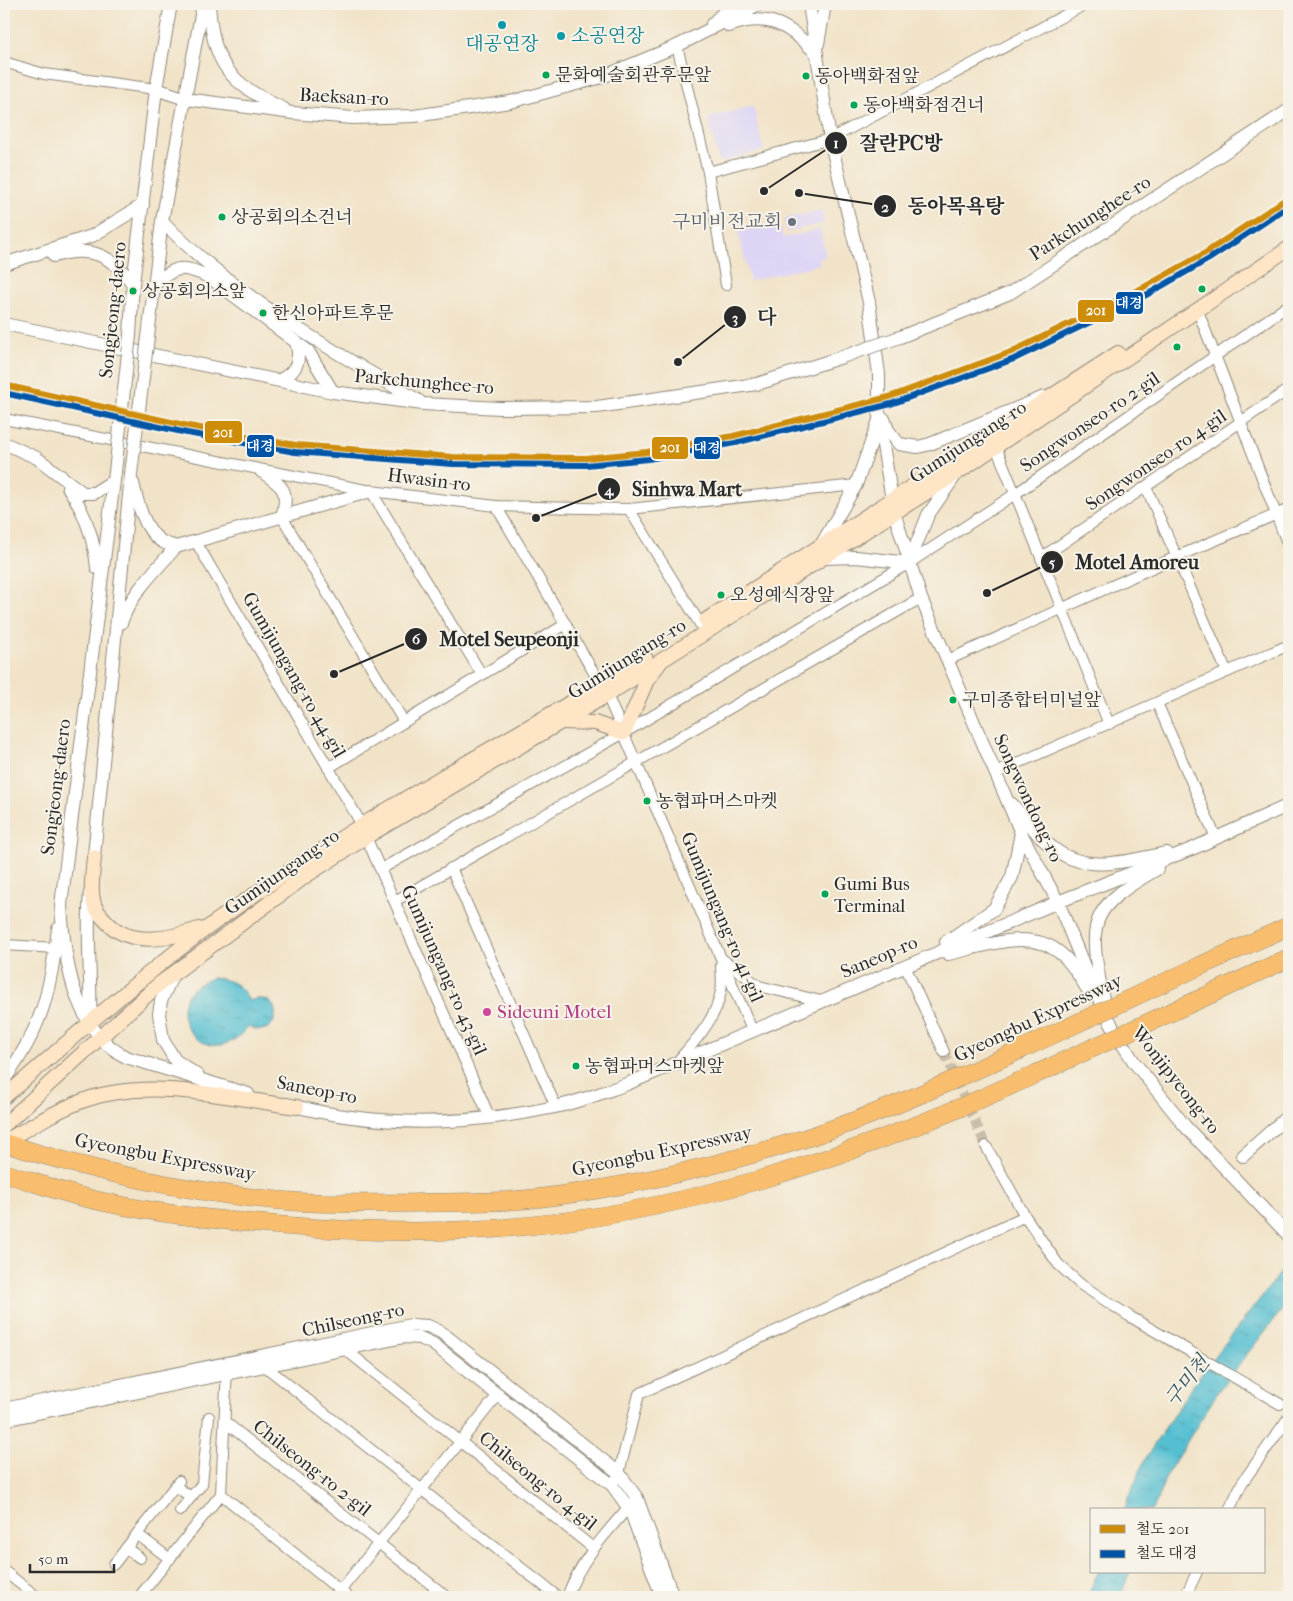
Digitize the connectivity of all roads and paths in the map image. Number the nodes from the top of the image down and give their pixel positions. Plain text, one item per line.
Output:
1 (171, 4) edge
2 (203, 4) edge
3 (209, 4) edge
4 (732, 4) edge
5 (759, 4) edge
6 (809, 4) edge
7 (825, 4) edge
8 (1086, 4) edge
9 (694, 38) junction
10 (678, 46) junction
11 (817, 54) junction
12 (4, 62) edge
13 (156, 90) junction
14 (186, 99) junction
15 (1289, 110) edge
16 (293, 113) junction
17 (830, 139) junction
18 (708, 172) junction
19 (143, 204) junction
20 (162, 221) junction
21 (1289, 238) edge
22 (1289, 248) edge
23 (4, 264) edge
24 (4, 271) edge
25 (133, 284) junction
26 (726, 284) dead end
27 (154, 285) junction
28 (1289, 305) edge
29 (1198, 311) junction
30 (4, 323) edge
31 (300, 338) junction
32 (1216, 357) junction
33 (879, 374) junction
34 (280, 380) junction
35 (1064, 388) junction
36 (1289, 389) edge
37 (333, 392) junction
38 (423, 404) junction
39 (4, 419) edge
40 (879, 421) junction
41 (1241, 424) junction
42 (4, 442) edge
43 (996, 447) junction
44 (261, 471) junction
45 (957, 473) junction
46 (130, 474) junction
47 (114, 477) junction
48 (62, 478) junction
49 (856, 485) junction
50 (1146, 487) junction
51 (372, 491) junction
52 (1015, 494) junction
53 (496, 506) junction
54 (893, 506) junction
55 (630, 509) junction
56 (1289, 509) edge
57 (1276, 515) junction
58 (282, 517) junction
59 (196, 542) junction
60 (176, 547) junction
61 (1289, 548) edge
62 (822, 552) junction
63 (1176, 557) junction
64 (1041, 558) junction
65 (909, 564) junction
66 (99, 592) junction
67 (921, 598) junction
68 (1062, 609) junction
69 (566, 624) junction
70 (700, 624) junction
71 (116, 642) junction
72 (1289, 645) edge
73 (664, 658) junction
74 (948, 660) junction
75 (1227, 672) junction
76 (482, 675) junction
77 (604, 690) junction
78 (1157, 703) junction
79 (404, 722) junction
80 (560, 722) junction
81 (1109, 724) junction
82 (624, 733) junction
83 (636, 762) junction
84 (328, 768) junction
85 (995, 773) junction
86 (1004, 796) junction
87 (1289, 805) edge
88 (364, 831) junction
89 (1021, 833) junction
90 (1216, 838) junction
91 (1194, 848) junction
92 (94, 857) junction
93 (450, 868) junction
94 (381, 869) junction
95 (395, 900) junction
96 (1058, 902) junction
97 (61, 905) junction
98 (218, 920) junction
99 (1289, 926) edge
100 (4, 945) edge
101 (56, 948) junction
102 (721, 958) junction
103 (1289, 958) edge
104 (911, 964) junction
105 (173, 974) junction
106 (821, 1001) junction
107 (1106, 1016) junction
108 (90, 1023) junction
109 (752, 1030) junction
110 (101, 1037) junction
111 (944, 1052) tunnel mouth
112 (676, 1063) junction
113 (4, 1080) edge
114 (211, 1084) junction
115 (4, 1097) edge
116 (297, 1107) junction
117 (556, 1107) junction
118 (1289, 1115) edge
119 (490, 1118) junction
120 (4, 1125) edge
121 (4, 1142) edge
122 (986, 1146) tunnel mouth
123 (1244, 1156) dead end
124 (4, 1173) edge
125 (1026, 1216) junction
126 (1289, 1236) edge
127 (346, 1350) junction
128 (266, 1367) junction
129 (227, 1368) junction
130 (498, 1395) junction
131 (1277, 1401) dead end
132 (4, 1409) edge
133 (209, 1417) dead end
134 (1289, 1417) edge
135 (4, 1420) edge
136 (224, 1422) junction
137 (460, 1442) junction
138 (619, 1473) junction
139 (612, 1485) junction
140 (422, 1490) junction
141 (221, 1494) junction
142 (191, 1497) junction
143 (637, 1498) junction
144 (628, 1508) junction
145 (1230, 1508) edge
146 (180, 1511) dead end
147 (137, 1534) junction
148 (378, 1543) junction
149 (126, 1548) junction
150 (593, 1548) junction
151 (140, 1558) dead end
152 (170, 1559) junction
153 (114, 1564) dead end
154 (4, 1571) edge
155 (1196, 1574) edge
156 (344, 1594) edge
157 (37, 1597) edge
158 (139, 1597) edge
159 (447, 1597) edge
160 (558, 1597) edge
161 (567, 1597) edge
162 (662, 1597) edge
163 (673, 1597) edge
164 (1185, 1597) edge

1 - 13 street, Songjeong-daero
2 - 14 street, Songjeong-daero
3 - 16 street
4 - 9 street, Baeksan-ro
5 - 9 street, Baeksan-ro
6 - 11 street, Songwondong-ro
7 - 11 street
8 - 17 street
9 - 10 street, Baeksan-ro
9 - 11 street, Baeksan-ro
10 - 16 street, Baeksan-ro
10 - 18 street
11 - 17 street, Songwondong-ro
12 - 13 street, Baeksan-ro
13 - 14 street, Baeksan-ro
13 - 19 street, Songjeong-daero
14 - 16 street, Baeksan-ro
14 - 20 street, Songjeong-daero
15 - 38 street, Parkchunghee-ro, bridge
17 - 18 street
17 - 33 street, Songwondong-ro
18 - 26 street
19 - 23 street
19 - 25 street, Songjeong-daero
20 - 27 street, Songjeong-daero
20 - 31 street
21 - 35 main road, Gumijungang-ro
22 - 29 main road, Gumijungang-ro
24 - 25 street
25 - 47 street, Songjeong-daero, bridge
27 - 31 street
27 - 46 street, Songjeong-daero, bridge
28 - 32 street, Songwonseo-ro 2-gil
29 - 32 street
29 - 43 main road, Gumijungang-ro
30 - 34 street, Parkchunghee-ro
31 - 34 street
31 - 37 street
31 - 38 street
32 - 41 street
32 - 52 street, Songwonseo-ro 2-gil
33 - 35 street
33 - 40 street, Songwondong-ro
34 - 37 street, Parkchunghee-ro
35 - 54 main road, Gumijungang-ro
36 - 41 street, Songwonseo-ro 4-gil
37 - 38 street, Parkchunghee-ro
39 - 44 street, Hwasin-ro
40 - 49 street
40 - 54 street, Songwondong-ro
41 - 50 street, Songwonseo-ro 4-gil
41 - 57 street
42 - 48 street
43 - 45 main road, Gumijungang-ro
43 - 52 street
44 - 51 street, Hwasin-ro
44 - 58 street
45 - 54 main road, Gumijungang-ro
45 - 65 street
46 - 60 street
46 - 71 street
47 - 48 street
47 - 66 street, Songjeong-daero
48 - 66 street
49 - 55 street, Hwasin-ro
49 - 62 street
50 - 63 street
50 - 64 street, Songwonseo-ro 4-gil
51 - 53 street, Hwasin-ro
51 - 58 street
51 - 76 street
52 - 64 street
52 - 65 street, Songwonseo-ro 2-gil
53 - 55 street, Hwasin-ro
53 - 69 street, Gumijungang-ro 41-gil
54 - 62 main road, Gumijungang-ro
54 - 65 street, Songwondong-ro
55 - 70 street, Gumijungang-ro
56 - 57 street
57 - 61 street
57 - 63 street
58 - 59 street
58 - 79 street
59 - 60 street
59 - 84 street, Gumijungang-ro 44-gil
60 - 71 street
62 - 65 street
62 - 70 main road, Gumijungang-ro
62 - 73 main road, Gumijungang-ro
63 - 68 street
63 - 75 street
64 - 68 street
65 - 67 street, Songwondong-ro
65 - 82 street
66 - 97 street, Songjeong-daero
67 - 74 street, Songwondong-ro
67 - 83 street
68 - 74 street
68 - 81 street
69 - 76 street
69 - 77 street, Gumijungang-ro 41-gil
70 - 77 main road, Gumijungang-ro
71 - 92 street
72 - 75 street
73 - 77 main road, Gumijungang-ro
73 - 82 main road
74 - 85 street, Songwondong-ro
75 - 78 street
76 - 79 street
77 - 80 main road, Gumijungang-ro
77 - 82 street, Gumijungang-ro 41-gil
77 - 88 main road, Gumijungang-ro
78 - 81 street
78 - 90 street
79 - 84 street
80 - 82 main road
80 - 88 main road, Gumijungang-ro
81 - 85 street
82 - 83 street, Gumijungang-ro 41-gil
82 - 94 street
83 - 93 street
83 - 102 street, Gumijungang-ro 41-gil
84 - 88 street, Gumijungang-ro 44-gil
85 - 86 street, Songwondong-ro
86 - 89 street, Songwondong-ro
86 - 91 street
87 - 90 street, Saneop-ro
88 - 94 street, Gumijungang-ro 43-gil
88 - 98 main road, Gumijungang-ro
88 - 105 main road, Gumijungang-ro
89 - 96 street, Songwondong-ro
89 - 104 street
90 - 91 street, Saneop-ro
91 - 96 street, Saneop-ro
91 - 107 street
92 - 98 main road
92 - 108 street
93 - 95 street
93 - 117 street
94 - 95 street, Gumijungang-ro 43-gil
95 - 119 street, Gumijungang-ro 43-gil
96 - 104 street, Saneop-ro
96 - 107 street, Wonjipyeong-ro
97 - 101 street
97 - 108 street, Songjeong-daero
98 - 108 main road, Gumijungang-ro
99 - 121 highway, Gyeongbu Expressway, bridge
100 - 101 street
101 - 113 street
102 - 106 street
102 - 109 street, Gumijungang-ro 41-gil
102 - 112 street
103 - 124 highway, bridge
104 - 106 street, Saneop-ro
104 - 107 street
104 - 111 street
105 - 110 main road, Gumijungang-ro
105 - 114 street
106 - 109 street, Saneop-ro
107 - 126 street, Wonjipyeong-ro
108 - 110 street, Saneop-ro
108 - 115 main road, Gumijungang-ro
109 - 112 street, Saneop-ro
110 - 114 street, Saneop-ro
110 - 120 main road, Gumijungang-ro
112 - 117 street, Saneop-ro
114 - 116 street, Saneop-ro
116 - 119 street, Saneop-ro
116 - 121 main road
117 - 119 street, Saneop-ro
118 - 123 street
122 - 125 street
125 - 131 street
125 - 138 street
127 - 128 street, Chilseong-ro
127 - 130 street, Chilseong-ro
127 - 137 street, Chilseong-ro
128 - 129 street, Chilseong-ro
128 - 140 street
129 - 132 street, Chilseong-ro
129 - 135 street, Chilseong-ro
129 - 136 street, Chilseong-ro 2-gil
129 - 138 street, Chilseong-ro
130 - 137 street, Chilseong-ro 4-gil
130 - 139 street, Chilseong-ro
133 - 142 street
134 - 145 street
136 - 141 street, Chilseong-ro 2-gil
136 - 148 street, Chilseong-ro 2-gil
137 - 140 street, Chilseong-ro 4-gil
137 - 150 street, Chilseong-ro 4-gil
138 - 139 street
138 - 143 street, Chilseong-ro
139 - 144 street, Chilseong-ro
140 - 148 street, Chilseong-ro 4-gil
140 - 160 street
141 - 152 street
141 - 156 street
142 - 146 street
142 - 147 street
143 - 144 street
143 - 163 street, Chilseong-ro
144 - 150 street
144 - 162 street, Chilseong-ro
147 - 149 street
147 - 152 street
148 - 156 street, Chilseong-ro 4-gil
148 - 159 street
149 - 151 street
149 - 153 street
150 - 161 street
152 - 158 street
154 - 157 street
155 - 164 street

